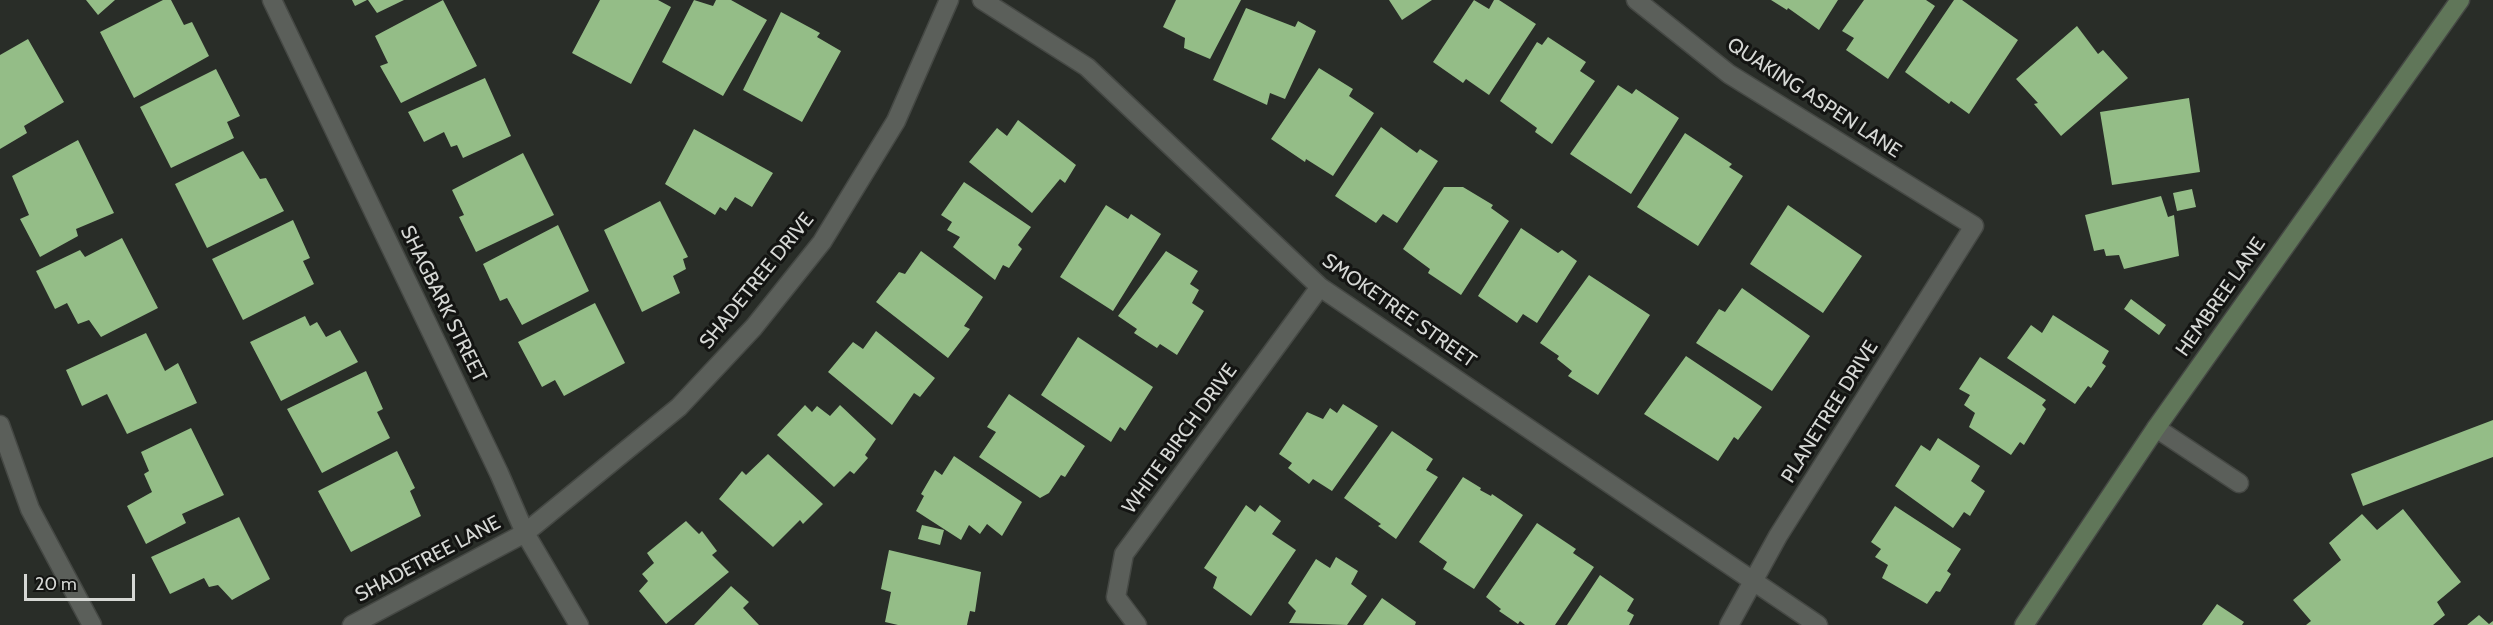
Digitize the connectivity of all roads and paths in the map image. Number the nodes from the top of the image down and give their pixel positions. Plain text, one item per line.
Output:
1 (272, 0) edge
2 (950, 0) edge
3 (982, 0) edge
4 (1636, 0) edge
5 (2460, 0) edge
6 (1974, 226) joint
7 (1320, 286) junction
8 (0, 425) edge
9 (2156, 428) junction
10 (2239, 483) dead end
11 (525, 533) junction
12 (1754, 581) junction
13 (92, 625) edge
14 (352, 625) edge
15 (579, 625) edge
16 (1137, 625) edge
17 (1729, 625) edge
18 (1818, 625) edge
19 (2024, 625) edge

1 - 11 street, SHAGBARK STREET
2 - 11 street, SHADETREE DRIVE
3 - 7 street, SMOKETREE STREET
4 - 6 street, QUAKING ASPEN LANE
5 - 9 street, HEMBREE LANE
6 - 12 street, PLANETREE DRIVE
7 - 12 street, SMOKETREE STREET
7 - 16 street, WHITE BIRCH DRIVE
8 - 13 street
9 - 10 street
9 - 19 street, HEMBREE LANE
11 - 14 street, SHADETREE LANE
11 - 15 street, SHAGBARK STREET
12 - 17 street, PLANETREE DRIVE
12 - 18 street, SMOKETREE STREET

